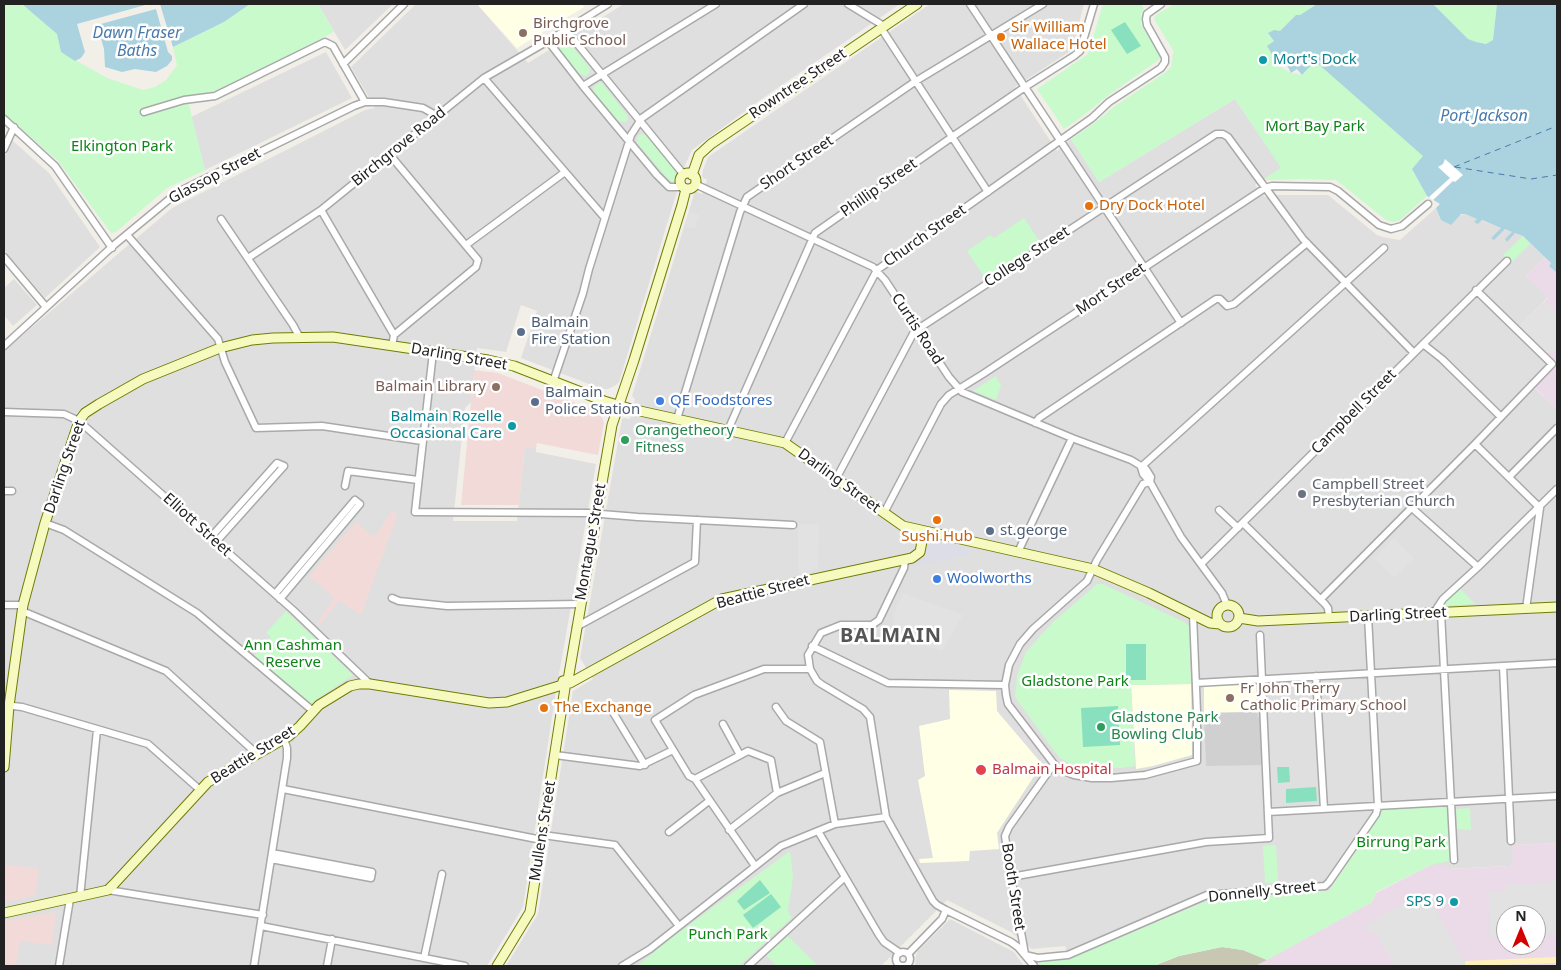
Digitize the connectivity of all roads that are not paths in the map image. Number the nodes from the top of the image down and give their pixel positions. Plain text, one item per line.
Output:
1 (404, 4) edge
2 (608, 4) edge
3 (716, 4) edge
4 (804, 4) edge
5 (848, 4) edge
6 (917, 4) edge
7 (970, 4) edge
8 (1043, 4) edge
9 (1094, 4) edge
10 (1161, 4) edge
11 (883, 27) junction
12 (566, 30) junction
13 (991, 36) junction
14 (548, 41) junction
15 (343, 64) junction
16 (602, 73) junction
17 (484, 78) junction
18 (916, 81) junction
19 (583, 86) junction
20 (1024, 87) junction
21 (365, 102) junction
22 (144, 112) dead end
23 (436, 117) junction
24 (4, 119) edge
25 (640, 121) junction
26 (14, 127) junction
27 (952, 137) junction
28 (1060, 141) junction
29 (630, 142) junction
30 (4, 149) edge
31 (390, 155) junction
32 (565, 172) junction
33 (688, 175) junction
34 (695, 184) junction
35 (684, 188) junction
36 (1265, 188) junction
37 (988, 192) junction
38 (1428, 204) dead end
39 (743, 205) junction
40 (1103, 207) junction
41 (321, 210) junction
42 (604, 217) junction
43 (221, 219) dead end
44 (127, 235) junction
45 (812, 238) junction
46 (1308, 243) junction
47 (466, 245) junction
48 (112, 248) junction
49 (1384, 248) dead end
50 (4, 256) edge
51 (248, 258) junction
52 (1507, 261) dead end
53 (1145, 266) junction
54 (877, 270) junction
55 (1346, 283) junction
56 (1476, 290) junction
57 (46, 307) junction
58 (1180, 322) junction
59 (918, 329) junction
60 (394, 334) junction
61 (300, 338) junction
62 (1423, 344) junction
63 (4, 346) edge
64 (392, 346) junction
65 (220, 348) junction
66 (433, 352) junction
67 (1414, 353) junction
68 (553, 382) junction
69 (958, 389) junction
70 (618, 405) junction
71 (4, 412) edge
72 (1501, 417) junction
73 (677, 419) junction
74 (78, 421) junction
75 (1036, 423) junction
76 (1557, 428) edge
77 (728, 430) junction
78 (1072, 438) junction
79 (422, 441) junction
80 (785, 443) junction
81 (1475, 444) junction
82 (1141, 467) junction
83 (1508, 477) junction
84 (836, 479) junction
85 (418, 480) junction
86 (1150, 482) junction
87 (345, 486) dead end
88 (1557, 489) edge
89 (258, 490) dead end
90 (4, 491) edge
91 (12, 491) dead end
92 (1412, 508) junction
93 (1540, 508) junction
94 (1220, 510) dead end
95 (884, 513) junction
96 (596, 514) junction
97 (697, 520) junction
98 (45, 523) junction
99 (338, 525) dead end
100 (793, 525) dead end
101 (1240, 525) junction
102 (924, 531) junction
103 (213, 540) junction
104 (315, 552) junction
105 (1018, 552) junction
106 (905, 559) junction
107 (1202, 564) junction
108 (1478, 567) junction
109 (1093, 569) junction
110 (274, 594) junction
111 (392, 598) dead end
112 (280, 599) junction
113 (1320, 599) junction
114 (580, 604) junction
115 (4, 605) edge
116 (1226, 605) junction
117 (1557, 607) edge
118 (22, 608) junction
119 (1526, 608) junction
120 (1438, 613) junction
121 (1193, 614) junction
122 (1217, 614) junction
123 (1368, 616) junction
124 (1239, 618) junction
125 (1329, 618) junction
126 (1220, 624) junction
127 (576, 627) junction
128 (1260, 635) dead end
129 (812, 646) junction
130 (1557, 663) edge
131 (1503, 666) junction
132 (810, 669) junction
133 (1444, 669) junction
134 (1371, 673) junction
135 (1316, 676) junction
136 (1262, 679) junction
137 (1196, 682) junction
138 (370, 684) junction
139 (566, 684) junction
140 (1005, 685) junction
141 (6, 706) edge
142 (776, 707) dead end
143 (611, 709) dead end
144 (313, 712) junction
145 (723, 724) dead end
146 (97, 730) junction
147 (284, 739) junction
148 (673, 750) junction
149 (258, 754) junction
150 (555, 755) junction
151 (740, 755) junction
152 (1054, 764) junction
153 (645, 765) junction
154 (4, 767) edge
155 (826, 774) junction
156 (695, 779) junction
157 (283, 789) junction
158 (200, 790) junction
159 (777, 793) junction
160 (1557, 796) edge
161 (1509, 799) junction
162 (709, 801) junction
163 (1451, 802) junction
164 (1378, 806) junction
165 (1324, 809) junction
166 (1268, 812) junction
167 (886, 818) junction
168 (835, 824) junction
169 (729, 830) junction
170 (818, 831) junction
171 (668, 832) dead end
172 (542, 838) junction
173 (1511, 841) dead end
174 (272, 856) junction
175 (1454, 860) dead end
176 (324, 866) junction
177 (755, 866) junction
178 (442, 874) dead end
179 (845, 877) junction
180 (1011, 877) junction
181 (108, 890) junction
182 (80, 897) junction
183 (70, 899) junction
184 (946, 910) junction
185 (4, 913) edge
186 (263, 915) junction
187 (261, 926) junction
188 (679, 926) junction
189 (332, 939) junction
190 (900, 953) junction
191 (908, 954) junction
192 (1025, 955) junction
193 (424, 958) junction
194 (627, 965) edge
195 (897, 965) edge
196 (907, 965) edge
197 (59, 966) edge
198 (254, 966) edge
199 (327, 966) edge
200 (465, 966) edge
201 (497, 966) edge
202 (748, 966) edge
203 (1034, 966) edge

1 - 15 street
2 - 12 street, Birchgrove Road
3 - 16 street
4 - 25 street
5 - 11 street
6 - 11 street, Rowntree Street
7 - 13 street
8 - 13 street, Short Street
9 - 20 street, Phillip Street
10 - 28 street, Church Street
11 - 18 street
11 - 33 street, Rowntree Street
12 - 14 street, Birchgrove Road
12 - 16 street
13 - 18 street, Short Street
13 - 20 street
14 - 17 street, Birchgrove Road
14 - 19 street
15 - 21 street
15 - 22 street
16 - 19 street
16 - 25 street
17 - 23 street, Birchgrove Road
17 - 32 street
18 - 27 street
18 - 39 street, Short Street
19 - 29 street
20 - 27 street, Phillip Street
20 - 28 street
21 - 23 street, Glassop Street
21 - 44 street, Glassop Street
23 - 31 street, Birchgrove Road
24 - 26 street
25 - 29 street
25 - 33 street
26 - 30 street
26 - 48 street
27 - 37 street
27 - 45 street, Phillip Street
28 - 37 street, Church Street
28 - 40 street
29 - 35 street
29 - 42 street
31 - 41 street, Birchgrove Road
31 - 47 street
32 - 42 street
32 - 47 street
33 - 34 street
33 - 35 street
34 - 35 street
34 - 39 street, Curtis Road
35 - 70 street
36 - 38 street, Mort Street
36 - 40 street, College Street
36 - 46 street
36 - 53 street, Mort Street
37 - 54 street, Church Street
39 - 45 street, Curtis Road
39 - 73 street, Short Street
40 - 53 street
40 - 59 street, College Street
41 - 51 street, Birchgrove Road
41 - 60 street
42 - 68 street
43 - 51 street
44 - 48 street, Glassop Street
44 - 65 street
45 - 54 street, Curtis Road
45 - 77 street, Phillip Street
46 - 55 street
46 - 58 street
47 - 60 street
48 - 57 street, Glassop Street
49 - 55 street
50 - 57 street
51 - 61 street
52 - 56 street, Campbell Street
53 - 58 street
53 - 69 street, Mort Street
54 - 59 street, Curtis Road
54 - 80 street, Church Street
55 - 67 street
55 - 82 street
56 - 62 street, Campbell Street
56 - 72 street
57 - 63 street, Glassop Street
58 - 75 street
59 - 69 street, Curtis Road
59 - 84 street, College Street
60 - 64 street
61 - 64 street, Darling Street
61 - 65 street, Darling Street
62 - 67 street, Campbell Street
62 - 72 street
64 - 66 street, Darling Street
65 - 74 street, Darling Street
65 - 79 street
66 - 68 street, Darling Street
66 - 79 street
67 - 101 street, Campbell Street
68 - 70 street, Darling Street
69 - 75 street, Curtis Road
69 - 95 street, Mort Street
70 - 73 street, Darling Street
70 - 96 street, Montague Street
71 - 74 street, Elliott Street
72 - 81 street
73 - 77 street, Darling Street
74 - 98 street, Darling Street
74 - 103 street, Elliott Street
75 - 78 street, Curtis Road
76 - 83 street
77 - 80 street, Darling Street
78 - 82 street, Curtis Road
78 - 105 street
79 - 85 street
80 - 84 street, Darling Street
81 - 83 street
81 - 92 street
82 - 86 street
83 - 93 street
84 - 95 street, Darling Street
85 - 87 street
85 - 96 street
86 - 107 street
86 - 109 street
88 - 93 street
89 - 103 street
90 - 91 street
92 - 108 street
92 - 113 street
93 - 108 street
93 - 119 street
94 - 101 street
95 - 102 street, Darling Street
96 - 97 street
96 - 114 street, Montague Street
97 - 100 street
97 - 127 street
98 - 118 street, Darling Street
98 - 144 street
99 - 104 street
101 - 107 street, Campbell Street
101 - 113 street
102 - 105 street, Darling Street
102 - 106 street, Beattie Street
103 - 110 street, Elliott Street
104 - 110 street
104 - 112 street
105 - 109 street, Darling Street
106 - 129 street
106 - 139 street, Beattie Street
107 - 116 street
108 - 120 street
109 - 121 street, Darling Street
109 - 140 street
110 - 112 street, Elliott Street
111 - 114 street
112 - 138 street, Elliott Street
113 - 125 street
114 - 127 street, Montague Street
115 - 118 street
116 - 122 street
116 - 124 street
117 - 119 street, Darling Street
118 - 141 street, Darling Street
118 - 149 street
119 - 120 street, Darling Street
120 - 123 street, Darling Street
120 - 133 street
121 - 122 street, Darling Street
121 - 126 street, Darling Street
121 - 137 street
122 - 126 street
123 - 125 street, Darling Street
123 - 134 street
124 - 125 street, Darling Street
124 - 126 street
127 - 139 street, Montague Street
128 - 136 street
129 - 132 street
129 - 140 street
130 - 131 street
131 - 133 street
131 - 161 street
132 - 148 street
132 - 167 street
133 - 134 street
133 - 163 street
134 - 135 street
134 - 164 street
135 - 136 street
135 - 165 street
136 - 137 street
136 - 166 street
137 - 152 street
138 - 139 street, Beattie Street
138 - 144 street, Beattie Street
139 - 150 street, Mullens Street
140 - 152 street
141 - 146 street
141 - 154 street, Darling Street
142 - 155 street
143 - 153 street
144 - 147 street, Beattie Street
145 - 151 street
146 - 158 street
146 - 182 street
147 - 149 street, Beattie Street
147 - 157 street
148 - 153 street
148 - 156 street
149 - 158 street, Beattie Street
150 - 153 street
150 - 172 street, Mullens Street
151 - 156 street
151 - 159 street
152 - 180 street, Booth Street
155 - 159 street
155 - 168 street
156 - 162 street
157 - 172 street
157 - 174 street
158 - 181 street, Beattie Street
159 - 169 street
160 - 161 street
161 - 163 street
161 - 173 street
162 - 169 street
162 - 171 street
163 - 164 street
163 - 175 street
164 - 165 street
164 - 192 street, Donnelly Street
165 - 166 street
166 - 180 street
167 - 168 street
167 - 184 street
168 - 170 street
169 - 177 street
170 - 177 street
170 - 179 street
172 - 188 street
172 - 201 street, Mullens Street
174 - 176 street
174 - 186 street
176 - 176 street
177 - 188 street
178 - 193 street
179 - 190 street
179 - 202 street
180 - 192 street, Booth Street
181 - 182 street
181 - 186 street
182 - 183 street
183 - 185 street
183 - 197 street
184 - 191 street
184 - 192 street
186 - 187 street
187 - 189 street
187 - 198 street
188 - 194 street
189 - 193 street
189 - 199 street
190 - 191 street
190 - 195 street
191 - 196 street
192 - 203 street, Booth Street
193 - 200 street
195 - 196 street

